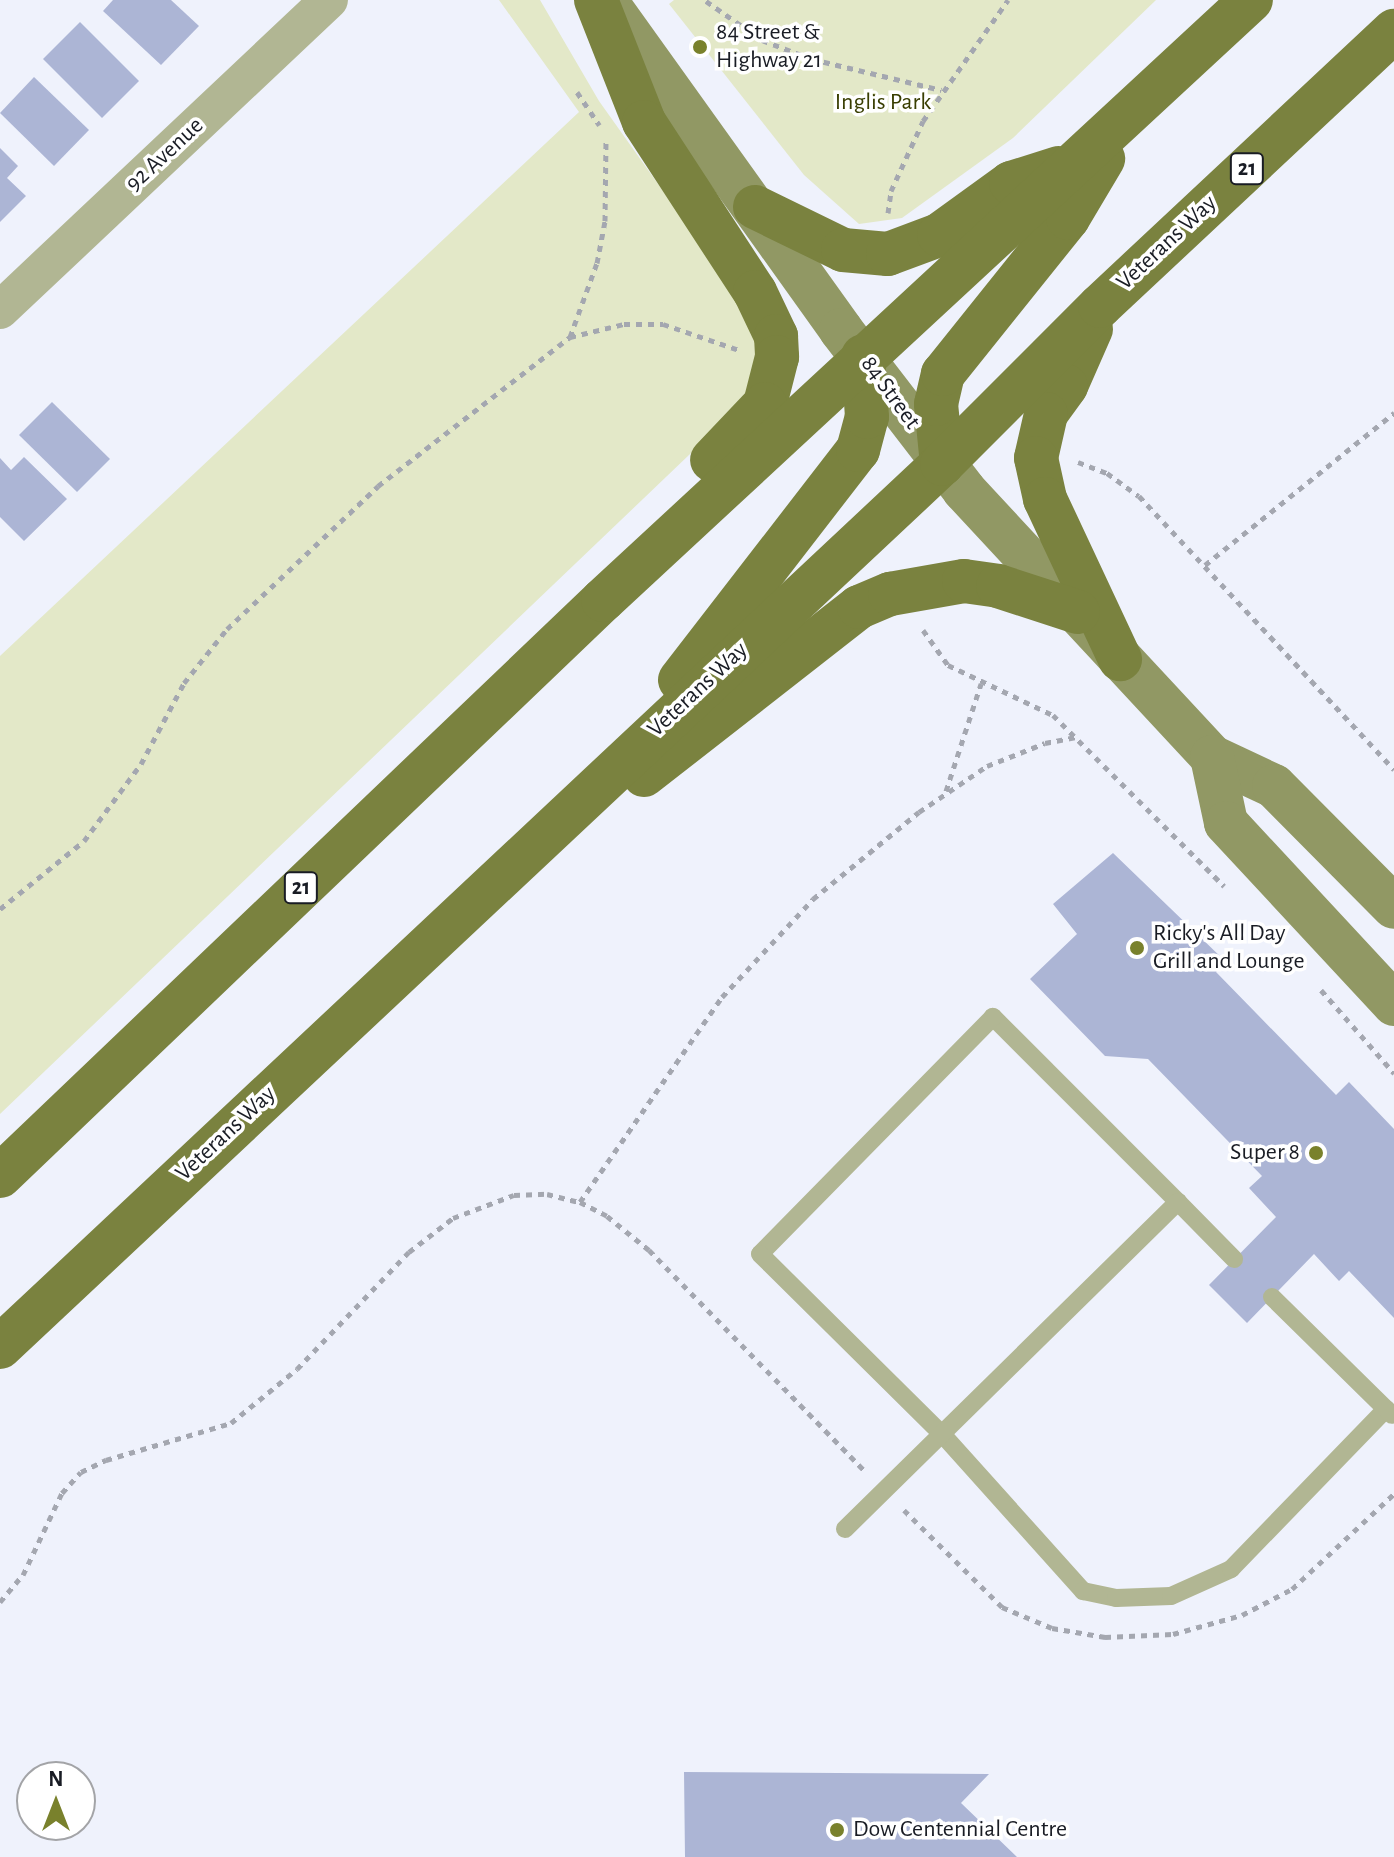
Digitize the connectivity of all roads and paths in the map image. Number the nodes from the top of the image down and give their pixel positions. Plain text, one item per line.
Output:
1 (329, 0) edge
2 (596, 0) edge
3 (605, 0) edge
4 (1008, 0) edge
5 (1251, 0) edge
6 (706, 1) edge
7 (1394, 31) edge
8 (941, 90) junction
9 (1129, 116) junction
10 (606, 137) dead end
11 (1080, 161) junction
12 (755, 207) junction
13 (888, 254) junction
14 (1100, 306) junction
15 (0, 310) edge
16 (570, 337) junction
17 (863, 356) junction
18 (777, 357) junction
19 (1394, 413) edge
20 (1036, 458) junction
21 (942, 464) junction
22 (1205, 565) junction
23 (910, 590) junction
24 (603, 600) junction
25 (1078, 612) junction
26 (1120, 659) junction
27 (981, 684) junction
28 (1077, 737) junction
29 (1212, 757) junction
30 (623, 760) junction
31 (1394, 769) edge
32 (946, 792) junction
33 (543, 836) junction
34 (1229, 891) dead end
35 (1394, 907) edge
36 (0, 909) edge
37 (1312, 981) dead end
38 (1394, 1004) edge
39 (1394, 1073) edge
40 (0, 1176) edge
41 (580, 1202) junction
42 (1178, 1202) junction
43 (1234, 1259) dead end
44 (1272, 1297) dead end
45 (0, 1347) edge
46 (1390, 1413) edge
47 (943, 1435) junction
48 (885, 1491) junction
49 (1394, 1494) edge
50 (845, 1529) dead end
51 (0, 1602) edge

1 - 15 street, 92 Avenue
2 - 18 main road
3 - 12 street, 84 Street
4 - 8 path
5 - 9 main road, 21
6 - 8 path
7 - 14 main road, Veterans Way / 21
8 - 13 path
9 - 11 main road, 21
9 - 21 main road
10 - 16 path
11 - 13 main road
11 - 17 main road, 21
12 - 13 main road
12 - 17 street, 84 Street
14 - 20 main road
14 - 21 main road, Veterans Way / 21
16 - 18 path
16 - 36 path
17 - 21 street, 84 Street
17 - 24 main road, 21
17 - 30 main road
18 - 24 main road
19 - 22 path
20 - 22 path
20 - 26 main road
21 - 25 street, 84 Street
21 - 30 main road, Veterans Way / 21
22 - 31 path
23 - 25 main road
23 - 27 path
23 - 33 main road
24 - 40 main road, 21
25 - 26 street, 84 Street
26 - 29 street, 84 Street
27 - 28 path
27 - 32 path
28 - 32 path
28 - 34 path
29 - 35 street, 84 Street
29 - 38 street
30 - 33 main road, Veterans Way / 21
32 - 41 path
33 - 45 main road, Veterans Way / 21
37 - 39 path
41 - 48 path
41 - 51 path
42 - 43 lane
42 - 47 lane
42 - 47 lane
44 - 46 lane
46 - 47 lane
47 - 48 lane
48 - 49 path
48 - 50 lane

